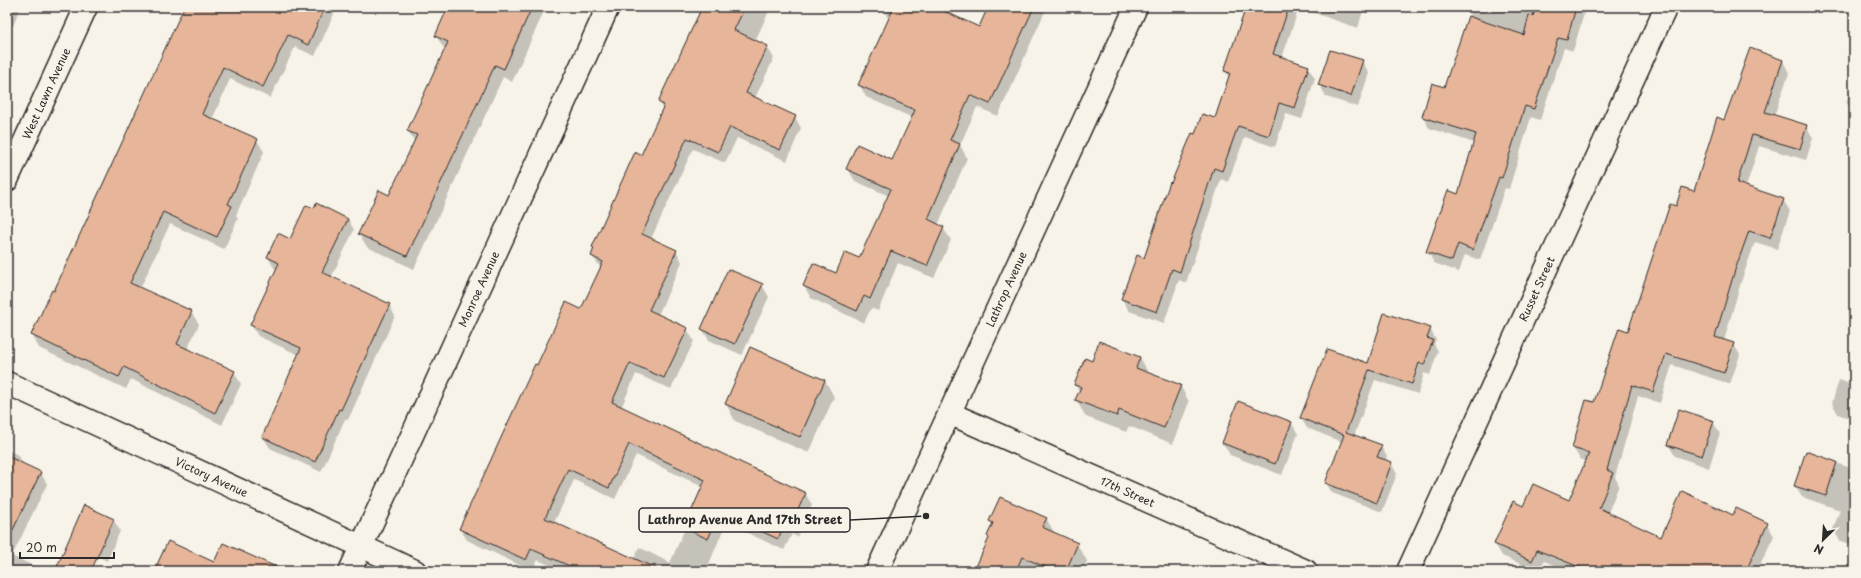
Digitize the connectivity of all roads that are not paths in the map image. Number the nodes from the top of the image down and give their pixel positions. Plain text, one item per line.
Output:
1 (86, 7) edge
2 (608, 7) edge
3 (1136, 7) edge
4 (1666, 7) edge
5 (7, 180) edge
6 (7, 383) edge
7 (949, 413) junction
8 (361, 546) junction
9 (350, 571) edge
10 (415, 571) edge
11 (876, 571) edge
12 (1306, 571) edge
13 (1408, 571) edge

1 - 5 street, West Lawn Avenue
2 - 8 street, Monroe Avenue
3 - 7 street, Lathrop Avenue
4 - 13 street, Russet Street
6 - 8 street, Victory Avenue
7 - 11 street, Lathrop Avenue
7 - 12 street, 17th Street
8 - 9 street, Monroe Avenue
8 - 10 street, Victory Avenue

